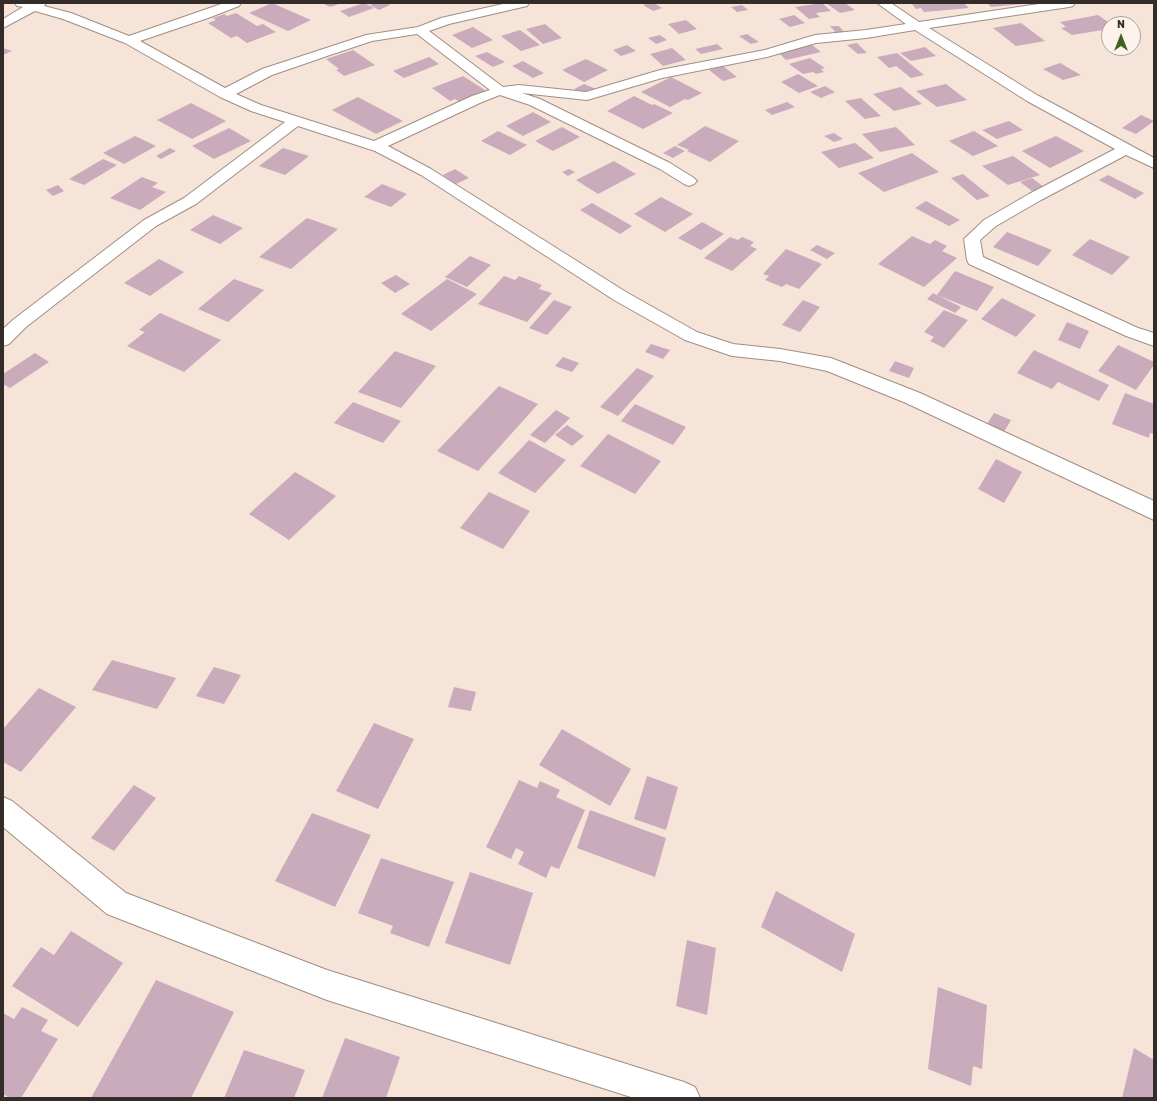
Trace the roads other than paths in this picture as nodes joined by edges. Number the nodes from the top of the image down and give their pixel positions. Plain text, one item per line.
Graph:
1 (235, 3) edge
2 (523, 3) edge
3 (883, 3) edge
4 (1069, 3) edge
5 (32, 4) edge
6 (3, 24) edge
7 (918, 26) junction
8 (420, 30) junction
9 (129, 40) junction
10 (500, 91) junction
11 (225, 94) junction
12 (296, 121) junction
13 (376, 146) junction
14 (1126, 149) junction
15 (1154, 164) edge
16 (689, 181) dead end
17 (3, 340) edge
18 (1154, 340) edge
19 (1154, 510) edge
20 (3, 810) edge
21 (684, 1098) edge

1 - 9 street
2 - 8 street
3 - 7 street
4 - 7 street
5 - 6 street
5 - 9 street
7 - 10 street
7 - 14 street
8 - 10 street
8 - 11 street
9 - 11 street
10 - 13 street
10 - 16 street
11 - 12 street
12 - 13 street
12 - 17 street
13 - 19 street
14 - 15 street
14 - 18 street
20 - 21 street

